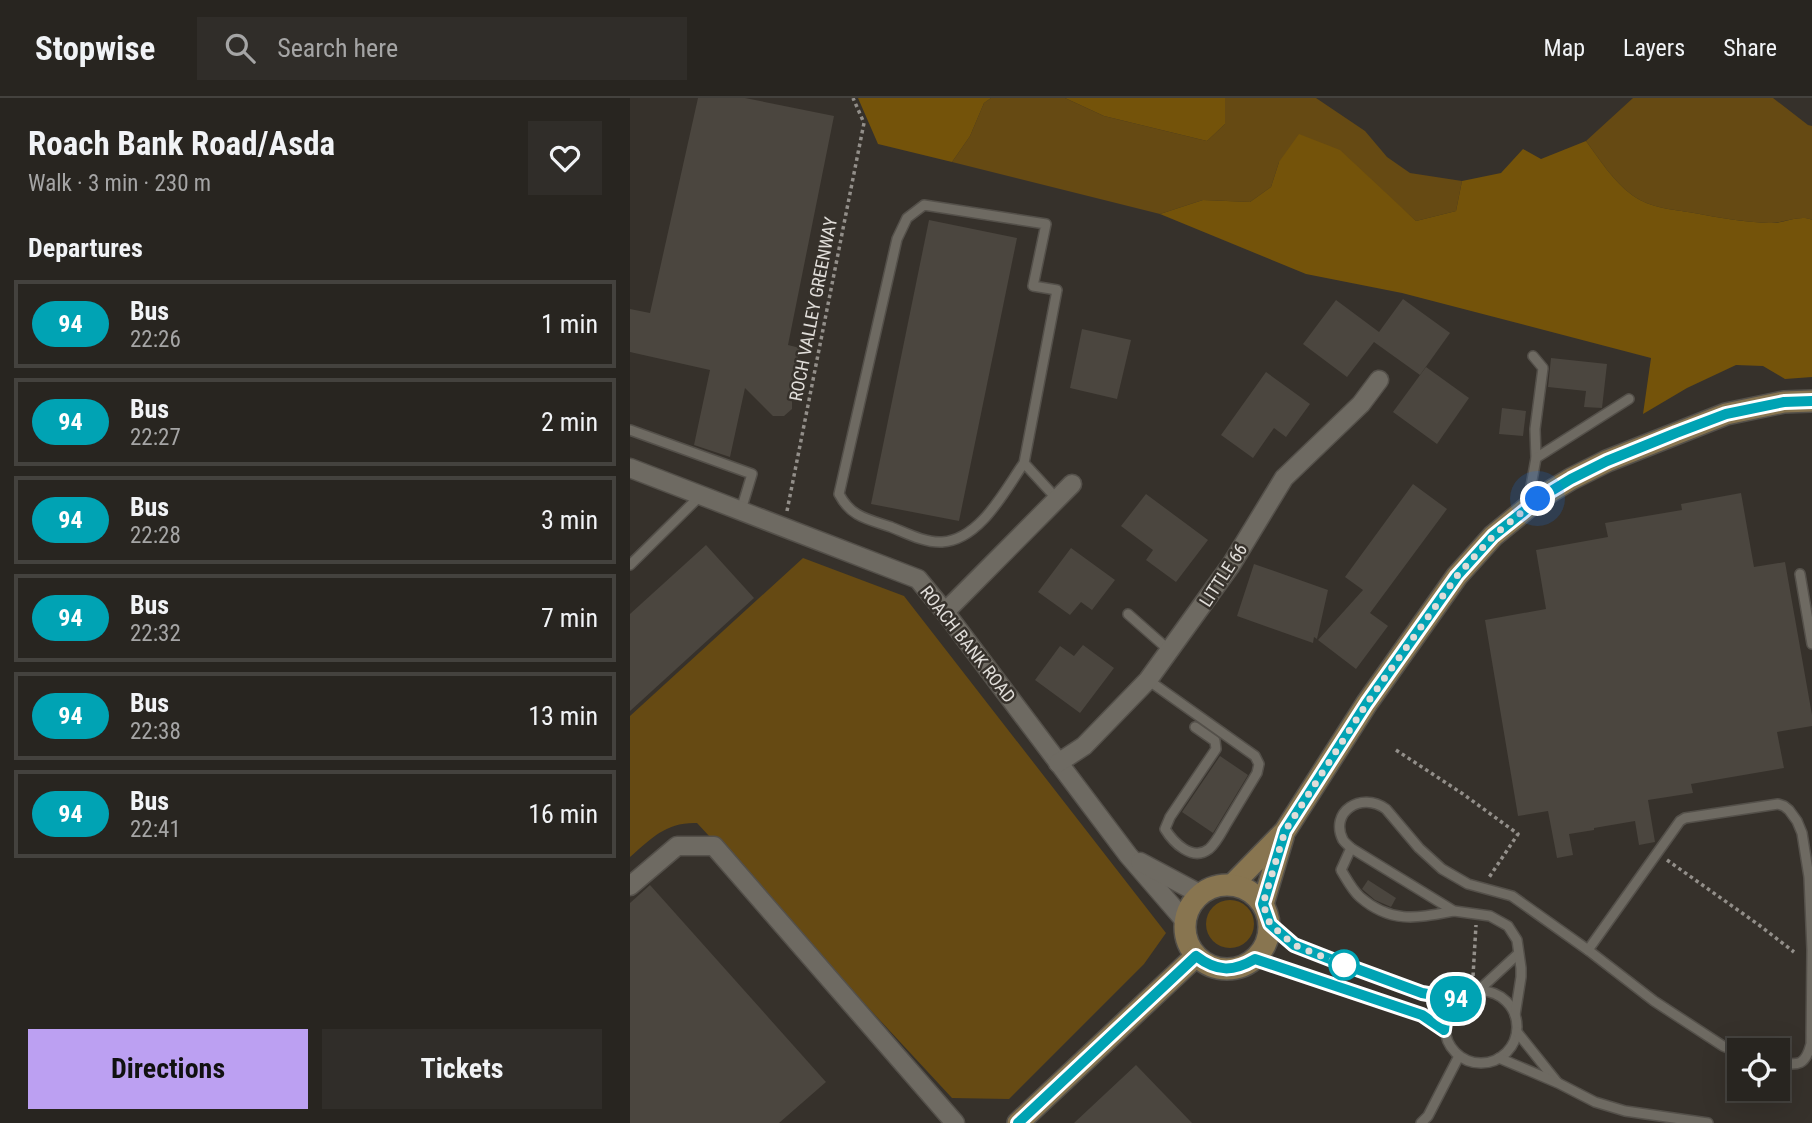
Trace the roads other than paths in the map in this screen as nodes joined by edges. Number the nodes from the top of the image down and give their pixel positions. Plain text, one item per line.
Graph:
1 (1534, 356) dead end
2 (1379, 380) dead end
3 (1629, 399) dead end
4 (1812, 401) edge
5 (630, 430) edge
6 (1536, 458) junction
7 (1024, 463) junction
8 (630, 468) edge
9 (1072, 484) dead end
10 (701, 495) junction
11 (1057, 499) junction
12 (1538, 499) junction
13 (741, 510) junction
14 (630, 565) edge
15 (1800, 575) dead end
16 (945, 612) junction
17 (1128, 614) dead end
18 (1812, 644) edge
19 (1170, 651) junction
20 (1148, 680) junction
21 (1195, 727) dead end
22 (1058, 763) junction
23 (1285, 831) junction
24 (1351, 848) junction
25 (1128, 855) junction
26 (1233, 884) junction
27 (630, 886) edge
28 (1200, 894) junction
29 (1454, 911) junction
30 (1266, 914) junction
31 (1185, 921) junction
32 (1588, 950) junction
33 (1518, 954) junction
34 (1196, 956) junction
35 (1255, 959) junction
36 (1475, 991) junction
37 (1456, 999) junction
38 (1515, 1015) junction
39 (1444, 1030) junction
40 (1517, 1032) junction
41 (1727, 1048) edge
42 (1459, 1056) junction
43 (1499, 1058) junction
44 (1790, 1064) edge
45 (1558, 1083) junction
46 (1645, 1119) edge
47 (955, 1123) edge
48 (1018, 1123) edge
49 (1421, 1123) edge
50 (1708, 1123) edge

1 - 6 lane
2 - 19 street, LITTLE 66
3 - 6 lane
4 - 12 street
5 - 13 lane
6 - 12 lane
7 - 7 lane
7 - 11 lane
8 - 10 street, ROACH BANK ROAD
9 - 11 street
10 - 13 street, ROACH BANK ROAD
10 - 14 lane
11 - 16 street
12 - 23 street
13 - 16 street, ROACH BANK ROAD
15 - 18 lane
16 - 22 street, ROACH BANK ROAD
17 - 19 lane
19 - 20 street, LITTLE 66
20 - 21 lane
20 - 22 street, LITTLE 66
22 - 25 street, ROACH BANK ROAD
23 - 26 street
23 - 30 street
24 - 29 lane
24 - 29 lane
24 - 32 lane
25 - 28 street, ROACH BANK ROAD
25 - 31 street, ROACH BANK ROAD
26 - 28 street
26 - 30 street
27 - 47 street
28 - 31 street
29 - 33 lane
30 - 35 street
30 - 37 lane
31 - 34 street
32 - 41 lane
32 - 44 lane
33 - 36 lane
33 - 38 lane
34 - 35 street
34 - 48 street
35 - 39 lane
36 - 37 lane
36 - 38 lane
37 - 39 lane
38 - 40 lane
39 - 42 lane
40 - 43 lane
40 - 45 lane
42 - 43 lane
42 - 49 lane
43 - 45 lane
45 - 46 lane
46 - 50 lane

